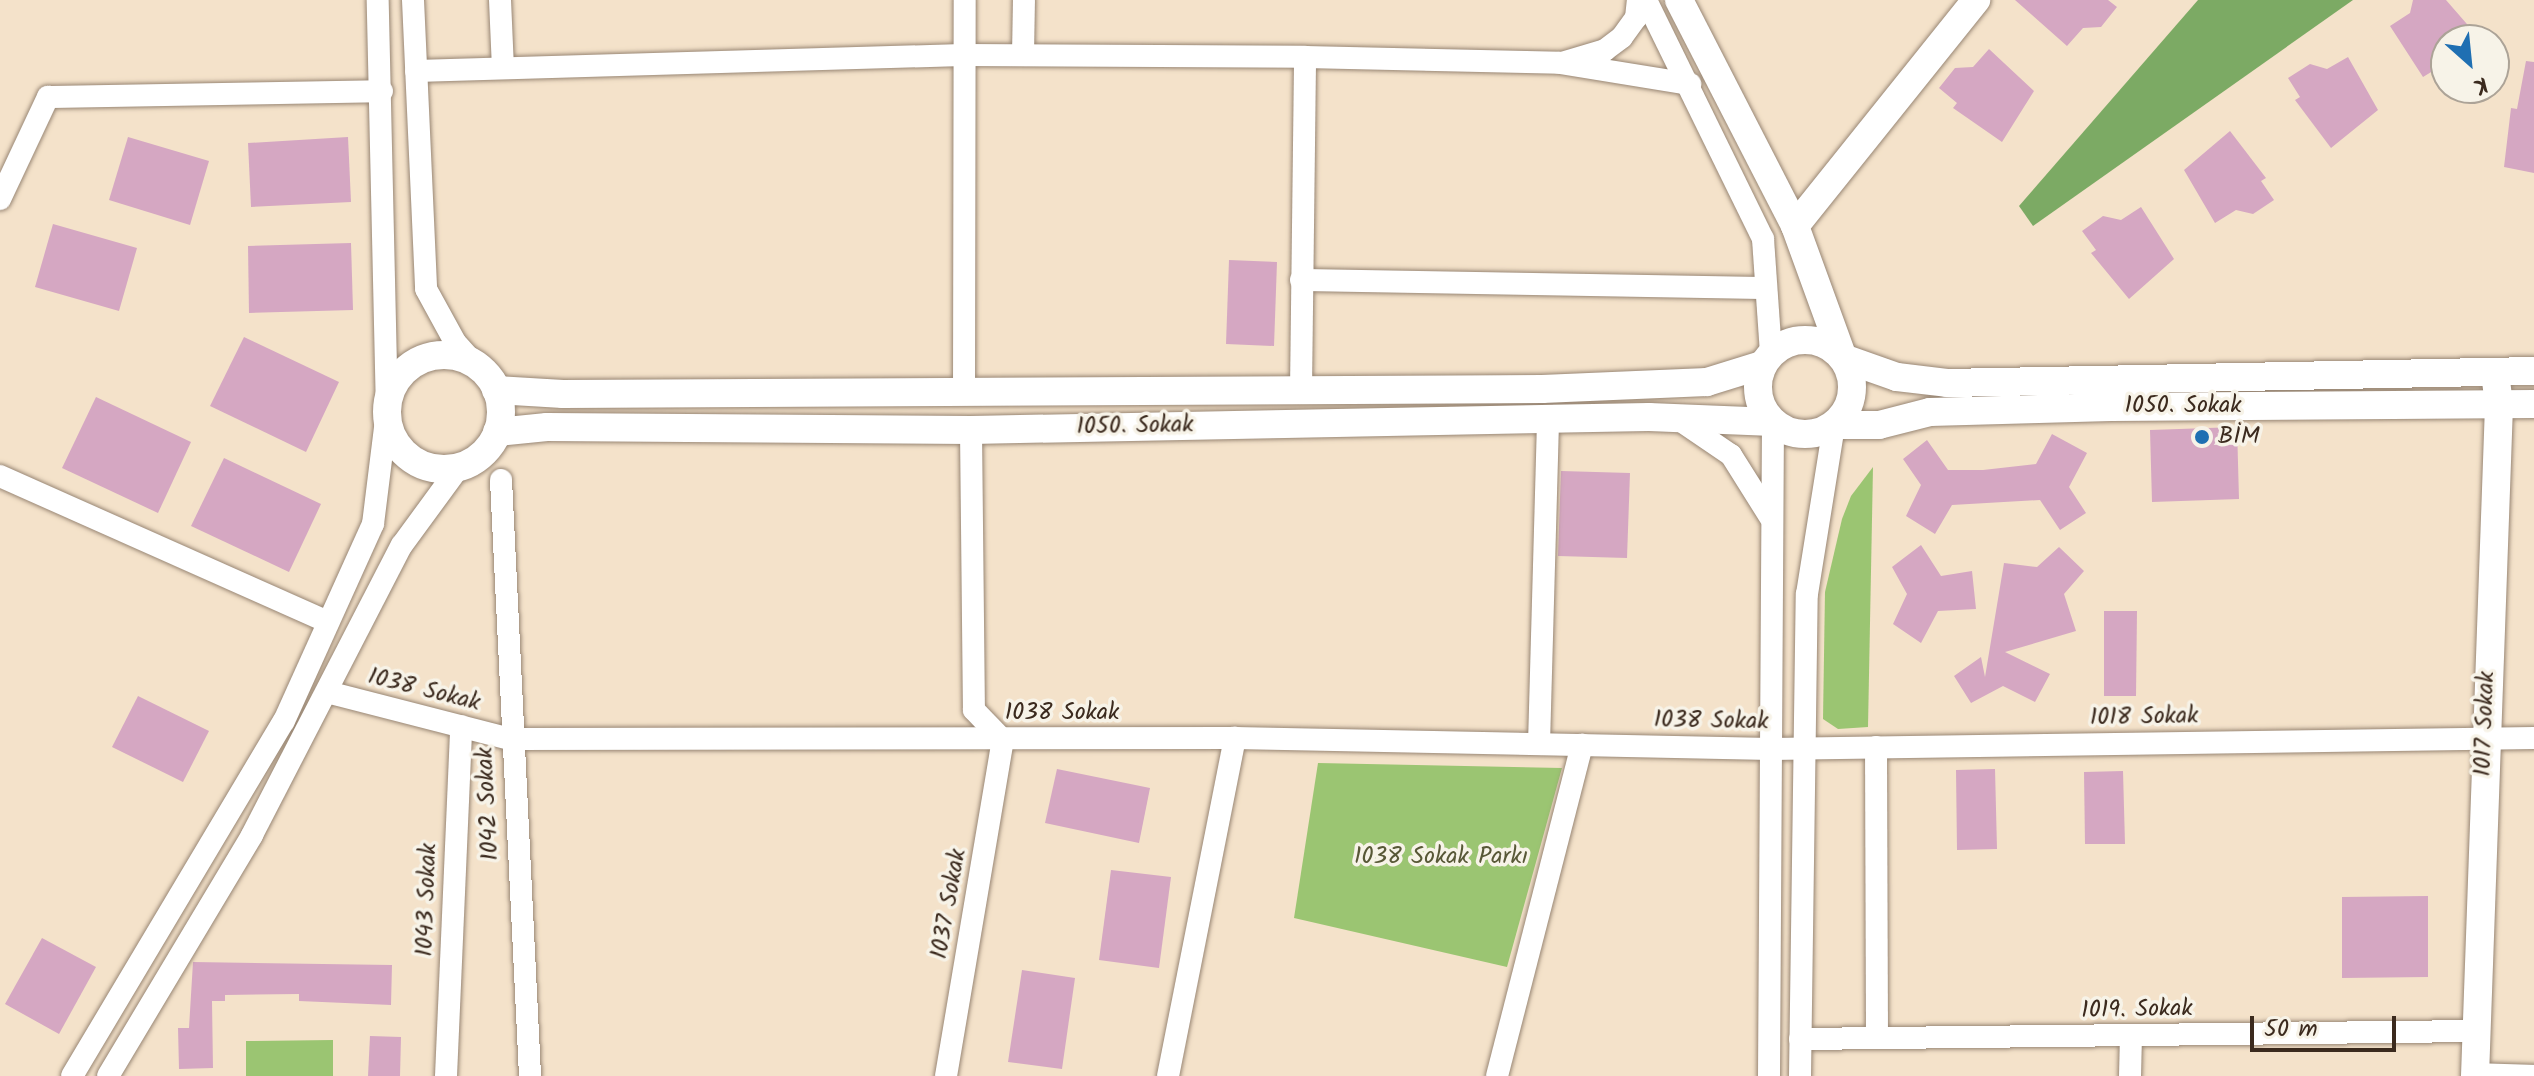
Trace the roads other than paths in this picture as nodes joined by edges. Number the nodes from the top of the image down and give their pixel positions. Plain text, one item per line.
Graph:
1 (378, 0) edge
2 (413, 0) edge
3 (500, 0) edge
4 (965, 0) edge
5 (1024, 0) edge
6 (1638, 0) edge
7 (1646, 0) edge
8 (1679, 0) edge
9 (1976, 0) edge
10 (963, 55) junction
11 (1023, 55) junction
12 (1305, 57) junction
13 (1560, 63) junction
14 (503, 68) junction
15 (416, 71) junction
16 (1690, 84) junction
17 (382, 91) junction
18 (0, 199) edge
19 (1795, 226) junction
20 (1301, 280) junction
21 (1765, 288) junction
22 (1843, 358) junction
23 (1766, 360) junction
24 (474, 363) junction
25 (2534, 371) edge
26 (2495, 373) junction
27 (496, 390) junction
28 (1301, 390) junction
29 (964, 393) junction
30 (2534, 404) edge
31 (2499, 405) junction
32 (387, 412) junction
33 (1548, 418) junction
34 (1677, 419) junction
35 (1773, 422) junction
36 (1834, 425) junction
37 (971, 430) junction
38 (497, 432) junction
39 (459, 467) junction
40 (0, 476) edge
41 (501, 480) dead end
42 (1776, 529) junction
43 (328, 622) junction
44 (327, 692) junction
45 (461, 726) junction
46 (1235, 738) junction
47 (2534, 738) edge
48 (510, 739) junction
49 (2484, 739) junction
50 (1003, 740) junction
51 (1539, 744) junction
52 (1582, 745) junction
53 (1876, 747) junction
54 (1804, 748) junction
55 (1771, 749) junction
56 (2476, 1031) junction
57 (2131, 1036) junction
58 (1877, 1038) junction
59 (1800, 1039) junction
60 (2475, 1075) edge
61 (72, 1076) edge
62 (108, 1076) edge
63 (446, 1076) edge
64 (530, 1076) edge
65 (946, 1076) edge
66 (1168, 1076) edge
67 (1497, 1076) edge
68 (1769, 1076) edge
69 (1800, 1076) edge
70 (2130, 1076) edge
71 (2534, 1076) edge

1 - 17 street
2 - 15 street
3 - 14 street
4 - 10 street
5 - 11 street
6 - 13 street
7 - 16 street
8 - 19 street
9 - 19 street
10 - 11 street
10 - 14 street
10 - 29 street
11 - 12 street
12 - 13 street
12 - 20 street
13 - 16 street
14 - 15 street
15 - 24 street
16 - 21 street
17 - 18 street
17 - 32 street
19 - 22 street
20 - 21 street
20 - 28 street
21 - 23 street
22 - 23 street
22 - 26 street, 1050. Sokak
22 - 36 street
23 - 28 street, 1050. Sokak
23 - 35 street
24 - 27 street
24 - 32 street
25 - 26 street, 1050. Sokak
26 - 31 street, 1017 Sokak
27 - 29 street, 1050. Sokak
27 - 38 street
28 - 29 street, 1050. Sokak
30 - 31 street, 1050. Sokak
31 - 36 street, 1050. Sokak
31 - 49 street, 1017 Sokak
32 - 39 street
32 - 43 street
33 - 34 street, 1050. Sokak
33 - 37 street, 1050. Sokak
33 - 51 street
34 - 35 street, 1050. Sokak
34 - 42 street
35 - 36 street
35 - 42 street
36 - 54 street
37 - 38 street, 1050. Sokak
37 - 50 street
38 - 39 street
39 - 44 street
40 - 43 street
41 - 48 street, 1042 Sokak
42 - 55 street
43 - 61 street
44 - 45 street, 1038 Sokak
44 - 62 street
45 - 48 street, 1038 Sokak
45 - 63 street, 1043 Sokak
46 - 50 street, 1038 Sokak
46 - 51 street, 1038 Sokak
46 - 66 street
47 - 49 street, 1018 Sokak
48 - 50 street, 1038 Sokak
48 - 64 street, 1042 Sokak
49 - 53 street, 1018 Sokak
49 - 56 street, 1017 Sokak
50 - 65 street, 1037 Sokak
51 - 52 street, 1038 Sokak
52 - 55 street, 1038 Sokak
52 - 67 street
53 - 54 street, 1018 Sokak
53 - 58 street
54 - 55 street, 1038 Sokak
54 - 59 street
55 - 68 street
56 - 57 street, 1019. Sokak
56 - 60 street, 1017 Sokak
57 - 58 street, 1019. Sokak
57 - 70 street
58 - 59 street, 1019. Sokak
59 - 69 street
60 - 71 street

